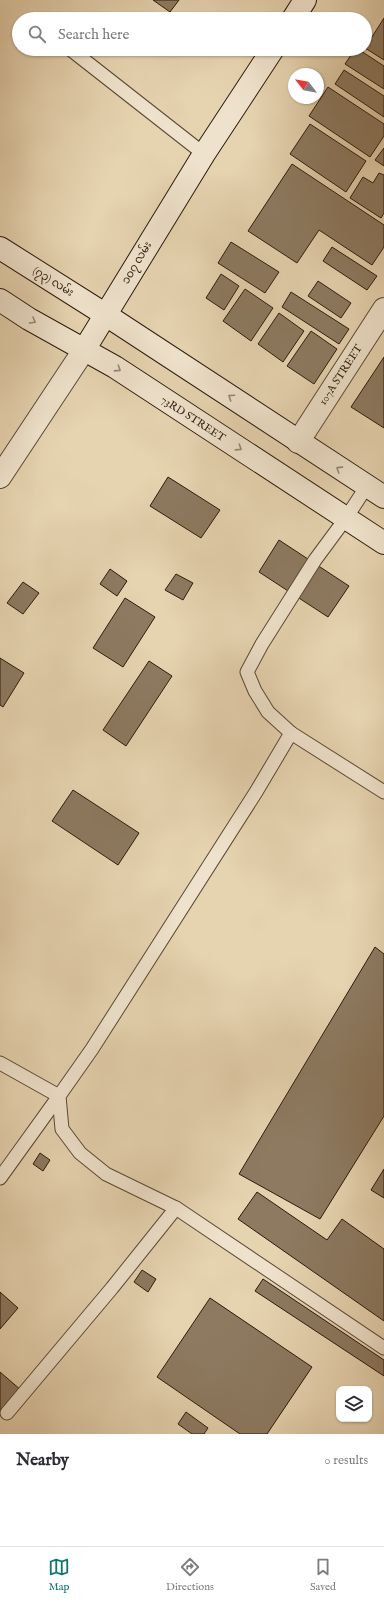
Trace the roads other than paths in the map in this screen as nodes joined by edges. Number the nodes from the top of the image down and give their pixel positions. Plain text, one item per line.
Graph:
1 (305, 0) edge
2 (297, 12) edge
3 (79, 56) edge
4 (268, 56) edge
5 (204, 154) junction
6 (0, 248) edge
7 (0, 300) edge
8 (384, 309) edge
9 (106, 315) junction
10 (84, 350) junction
11 (298, 442) junction
12 (0, 476) edge
13 (376, 492) edge
14 (346, 518) junction
15 (384, 543) edge
16 (291, 733) junction
17 (384, 792) edge
18 (0, 1062) edge
19 (59, 1096) junction
20 (0, 1178) edge
21 (176, 1208) junction
22 (384, 1348) edge
23 (7, 1413) dead end

1 - 2 main road
3 - 5 lane
4 - 5 main road, ၁၀၇ လမ်း
5 - 9 main road, ၁၀၇ လမ်း
6 - 9 main road, (၇၃) လမ်း
7 -> 10 main road, 73RD STREET
8 - 11 main road, 107A STREET
9 - 10 main road, ၁၀၇ လမ်း
11 -> 9 main road
10 - 12 main road, ၁၀၇ လမ်း
10 -> 14 main road, 73RD STREET
13 -> 11 main road
13 - 14 lane
14 - 15 main road, 73RD STREET
14 - 16 lane
16 - 17 lane
16 - 19 lane
18 - 19 lane
19 - 20 lane
19 - 21 lane
21 - 22 lane
21 - 23 lane

